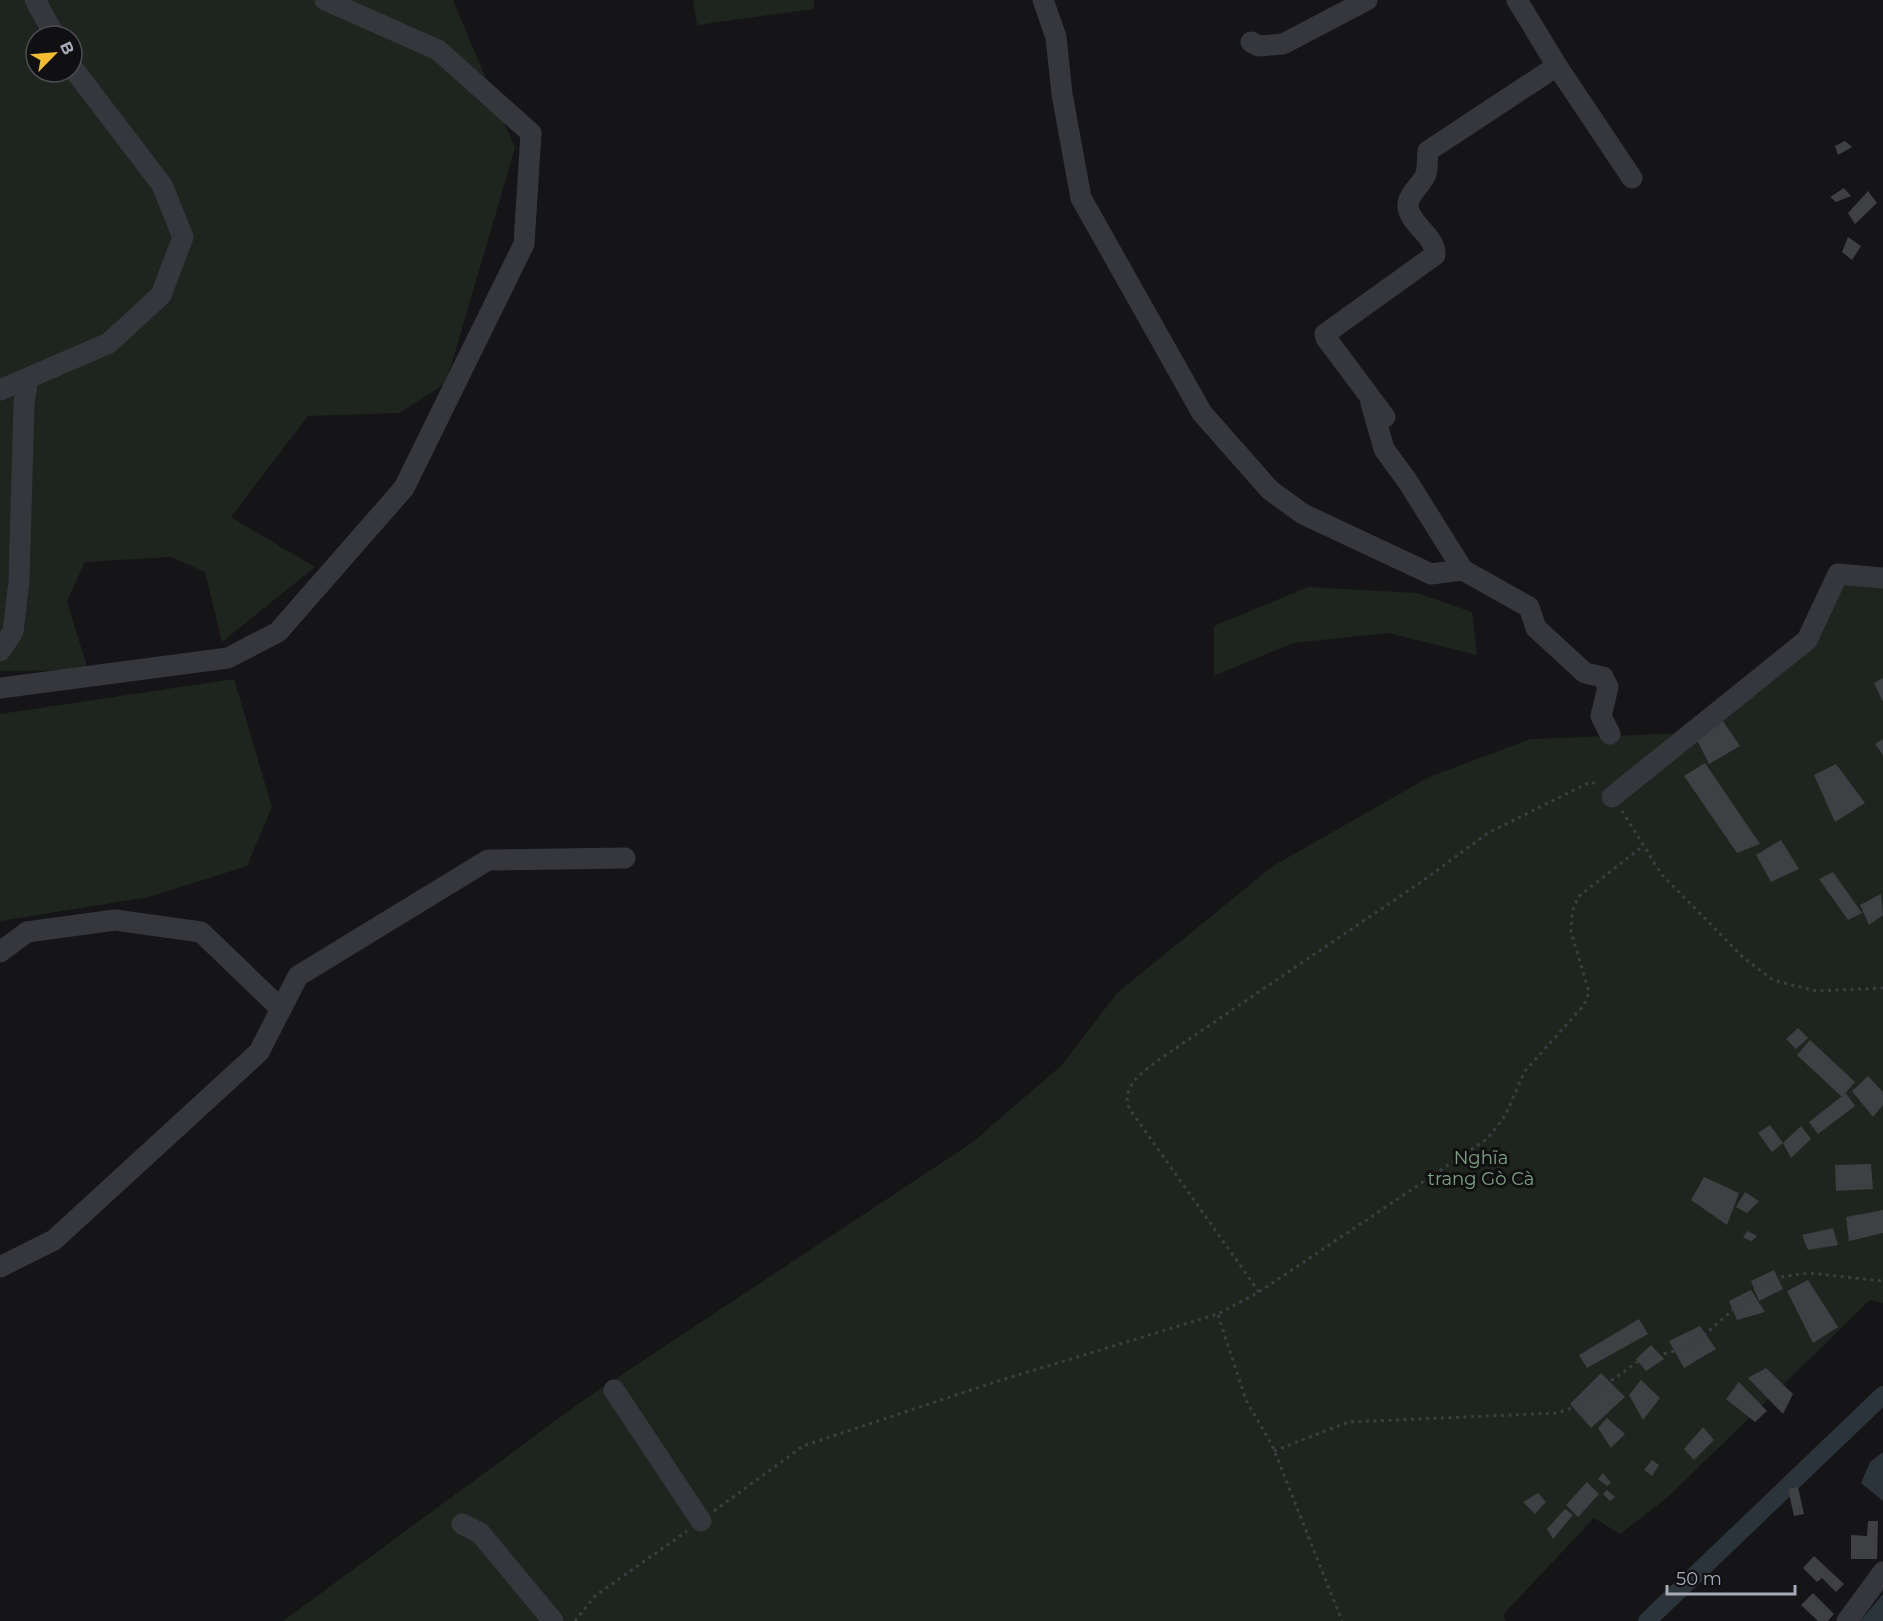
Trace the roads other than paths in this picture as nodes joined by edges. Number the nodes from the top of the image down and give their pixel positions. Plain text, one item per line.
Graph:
1 (35, 0) edge
2 (325, 0) edge
3 (1043, 0) edge
4 (1367, 0) edge
5 (1517, 0) edge
6 (48, 24) edge
7 (1251, 42) dead end
8 (1557, 66) junction
9 (84, 83) edge
10 (1632, 177) dead end
11 (28, 378) junction
12 (0, 390) edge
13 (1370, 396) junction
14 (1385, 417) dead end
15 (1463, 570) junction
16 (1883, 578) edge
17 (0, 651) edge
18 (0, 688) edge
19 (1610, 734) dead end
20 (1612, 797) road end
21 (625, 858) dead end
22 (0, 951) edge
23 (281, 1009) junction
24 (0, 1267) edge
25 (614, 1390) dead end
26 (701, 1521) road end
27 (462, 1524) dead end
28 (1883, 1572) edge
29 (553, 1621) edge
30 (1847, 1621) edge

1 - 6 street
2 - 18 street
3 - 15 street
4 - 7 street
5 - 8 street
8 - 10 street
8 - 13 street
9 - 11 street
11 - 12 street
11 - 17 street
13 - 14 street
13 - 15 street
15 - 19 street
16 - 20 street
21 - 23 street
22 - 23 street
23 - 24 street
25 - 26 street
27 - 29 street
28 - 30 street

